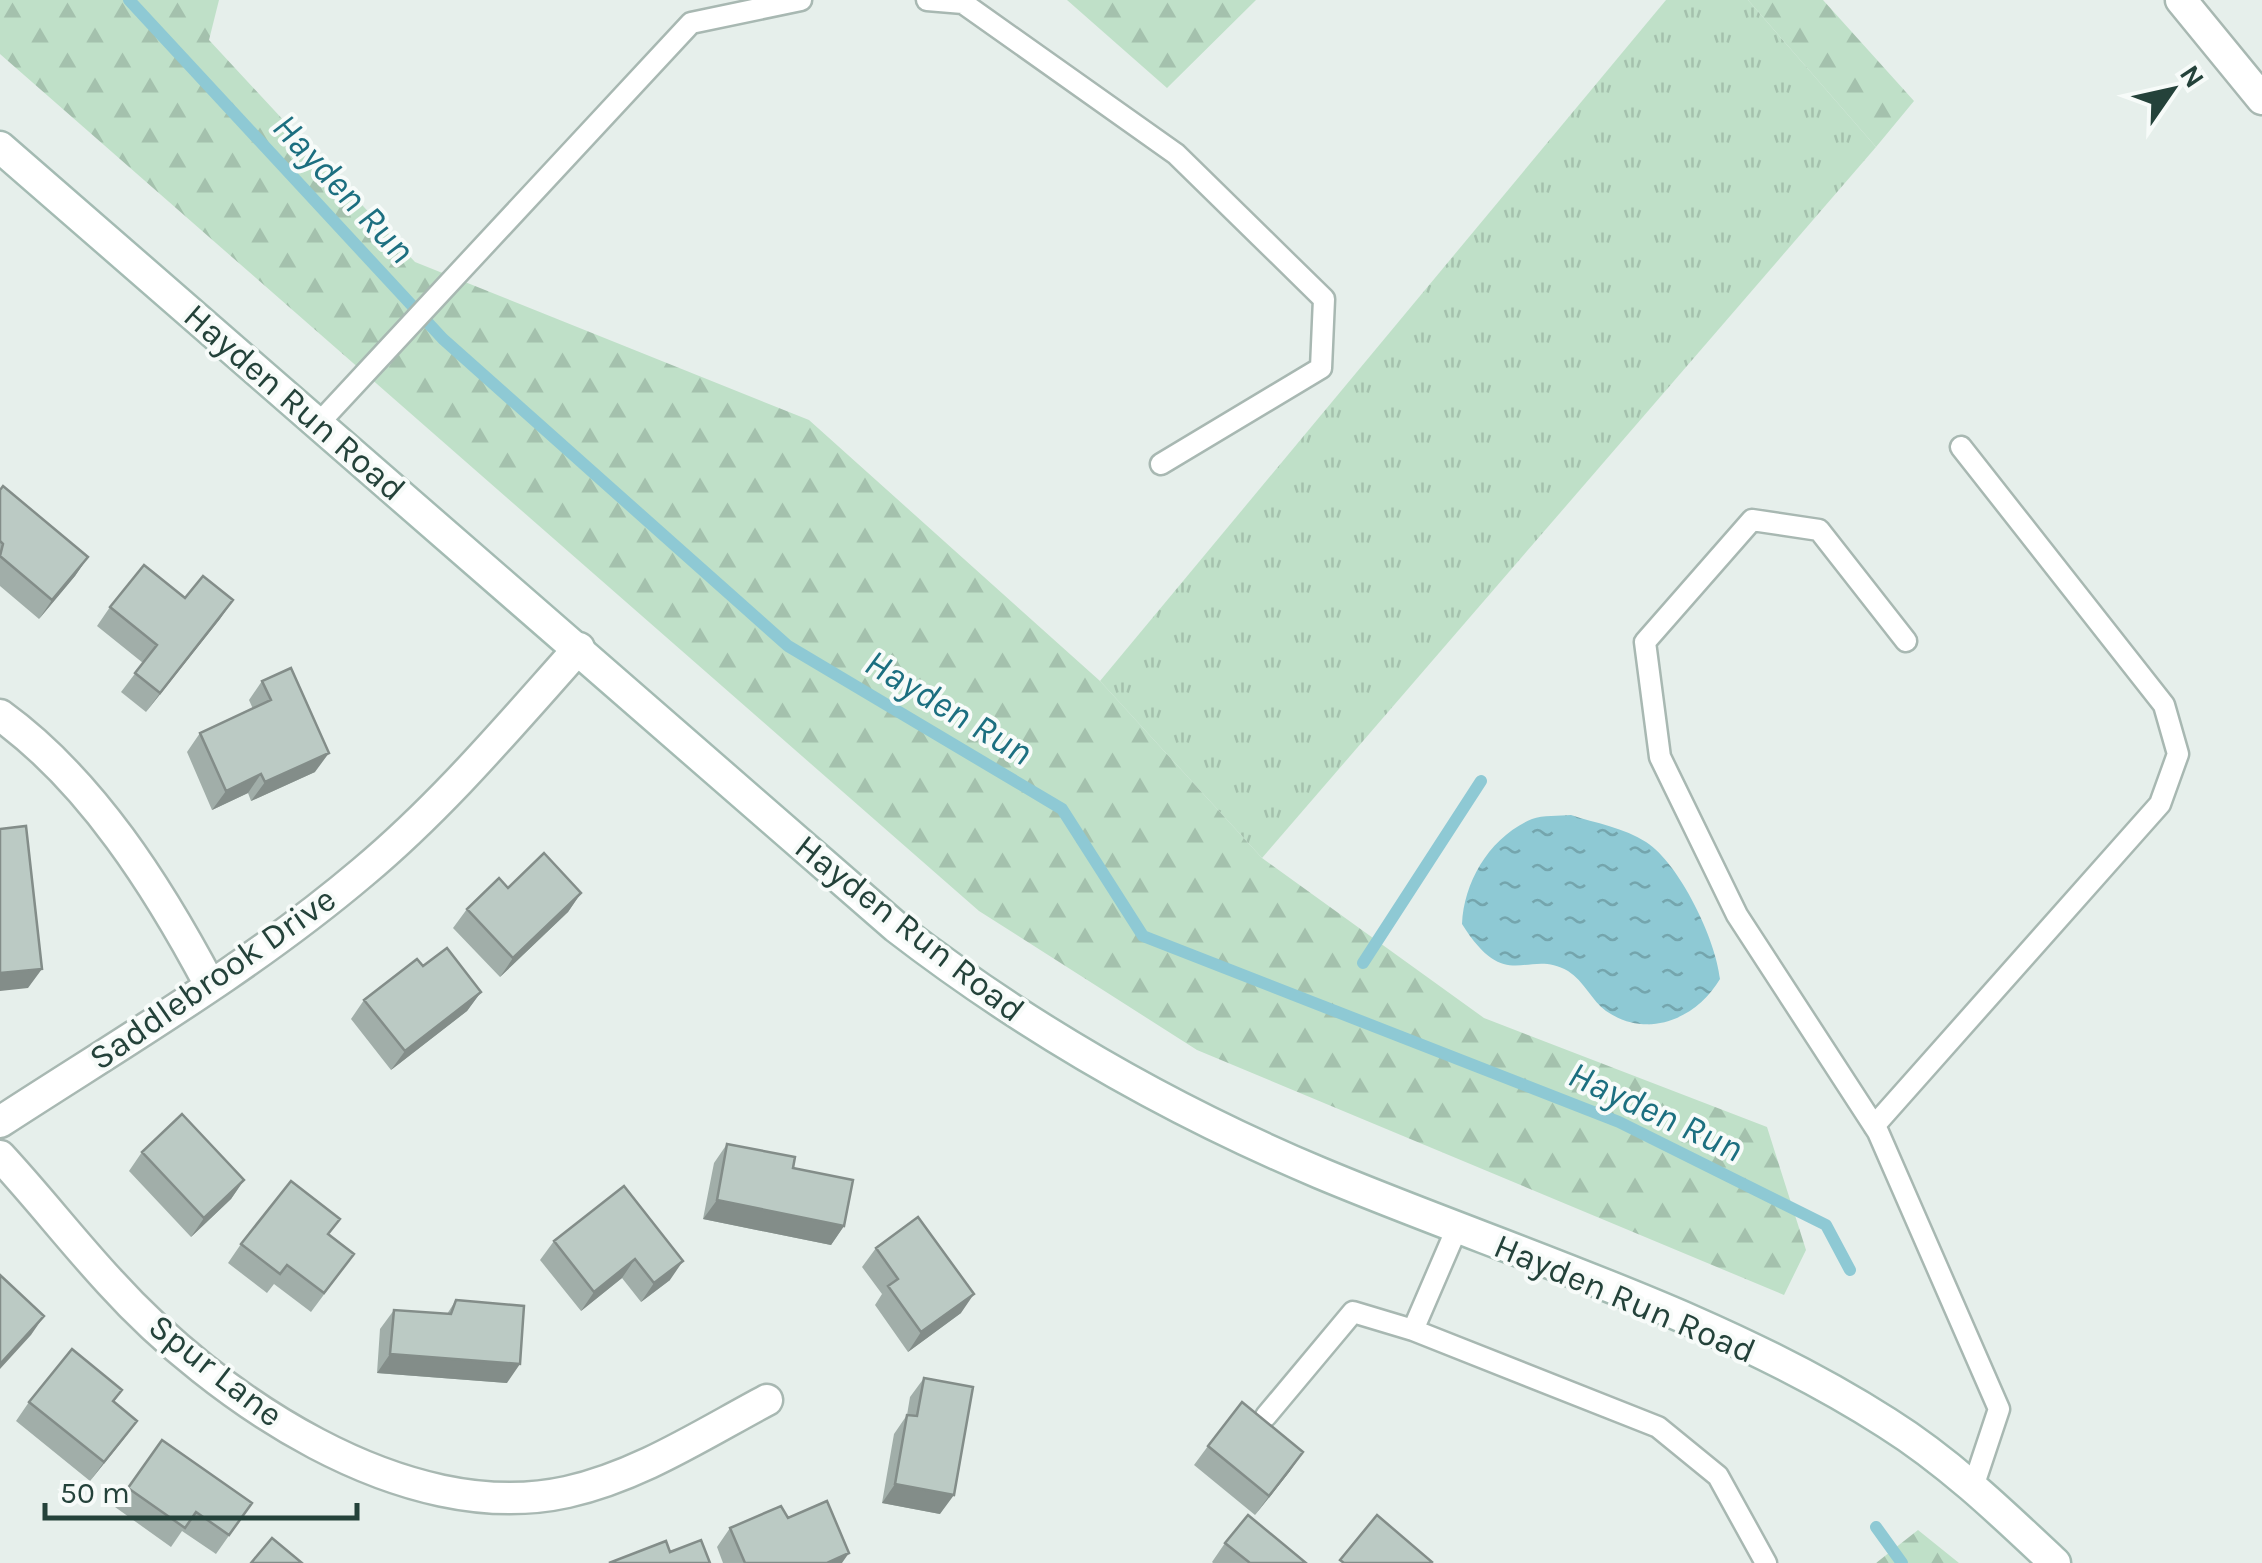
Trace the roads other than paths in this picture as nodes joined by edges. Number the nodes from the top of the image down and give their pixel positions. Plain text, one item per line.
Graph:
1 (800, 0) edge
2 (928, 0) edge
3 (2180, 0) edge
4 (2262, 99) edge
5 (0, 147) edge
6 (319, 423) junction
7 (1962, 447) dead end
8 (1160, 464) dead end
9 (1906, 641) dead end
10 (580, 648) junction
11 (0, 715) edge
12 (210, 984) junction
13 (0, 1122) edge
14 (1874, 1126) junction
15 (0, 1156) edge
16 (1457, 1228) junction
17 (1413, 1330) junction
18 (767, 1400) dead end
19 (1266, 1416) edge
20 (1973, 1487) junction
21 (1766, 1563) edge
22 (2055, 1563) edge

1 - 6 lane
2 - 8 lane
3 - 4 main road
5 - 6 main road, Hayden Run Road
6 - 10 main road, Hayden Run Road
7 - 14 lane
9 - 14 lane
10 - 12 main road, Saddlebrook Drive
10 - 16 main road, Hayden Run Road
11 - 12 main road
12 - 13 main road, Saddlebrook Drive
14 - 20 lane
15 - 18 main road, Spur Lane
16 - 17 lane
16 - 20 main road, Hayden Run Road
17 - 19 lane
17 - 21 lane
20 - 22 main road, Hayden Run Road

